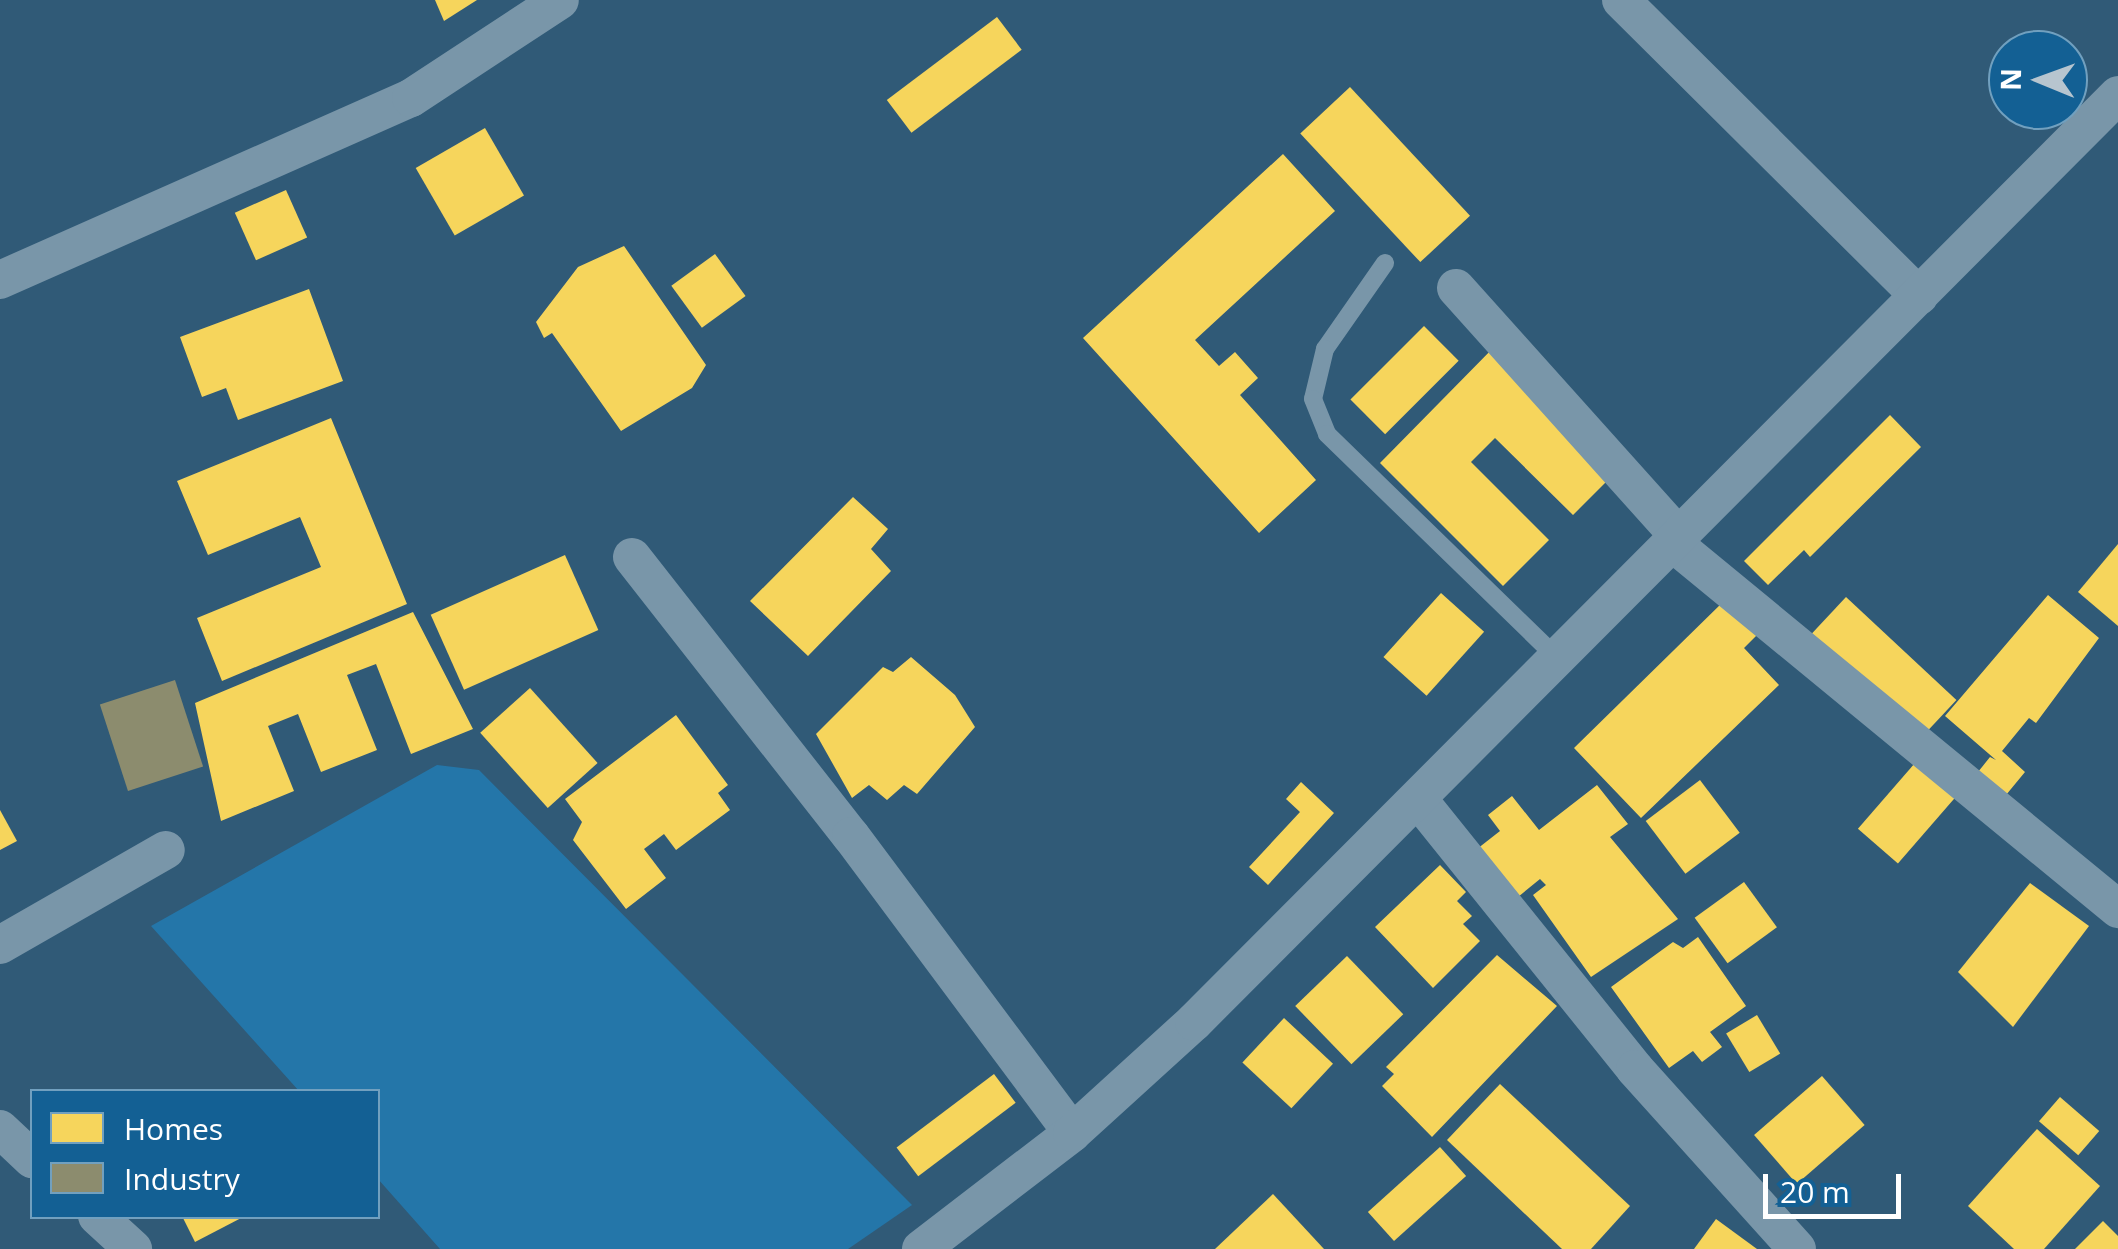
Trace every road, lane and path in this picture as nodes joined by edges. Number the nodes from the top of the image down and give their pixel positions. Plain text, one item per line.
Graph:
1 (560, 0) edge
2 (1621, 0) edge
3 (2118, 94) edge
4 (1384, 263) dead end
5 (0, 280) edge
6 (1456, 288) dead end
7 (1920, 296) junction
8 (1677, 540) junction
9 (632, 557) dead end
10 (1558, 659) junction
11 (1418, 799) junction
12 (166, 850) dead end
13 (2118, 909) edge
14 (0, 945) edge
15 (0, 1129) edge
16 (1072, 1133) junction
17 (30, 1157) edge
18 (100, 1219) edge
19 (133, 1249) edge
20 (922, 1249) edge
21 (1796, 1249) edge

1 - 5 street
2 - 7 street
3 - 7 street
4 - 10 lane
6 - 8 street
7 - 8 street
8 - 10 street
8 - 13 street
9 - 16 street
10 - 11 street
11 - 16 street
11 - 21 street
12 - 14 street
15 - 17 street
16 - 20 street
18 - 19 street

